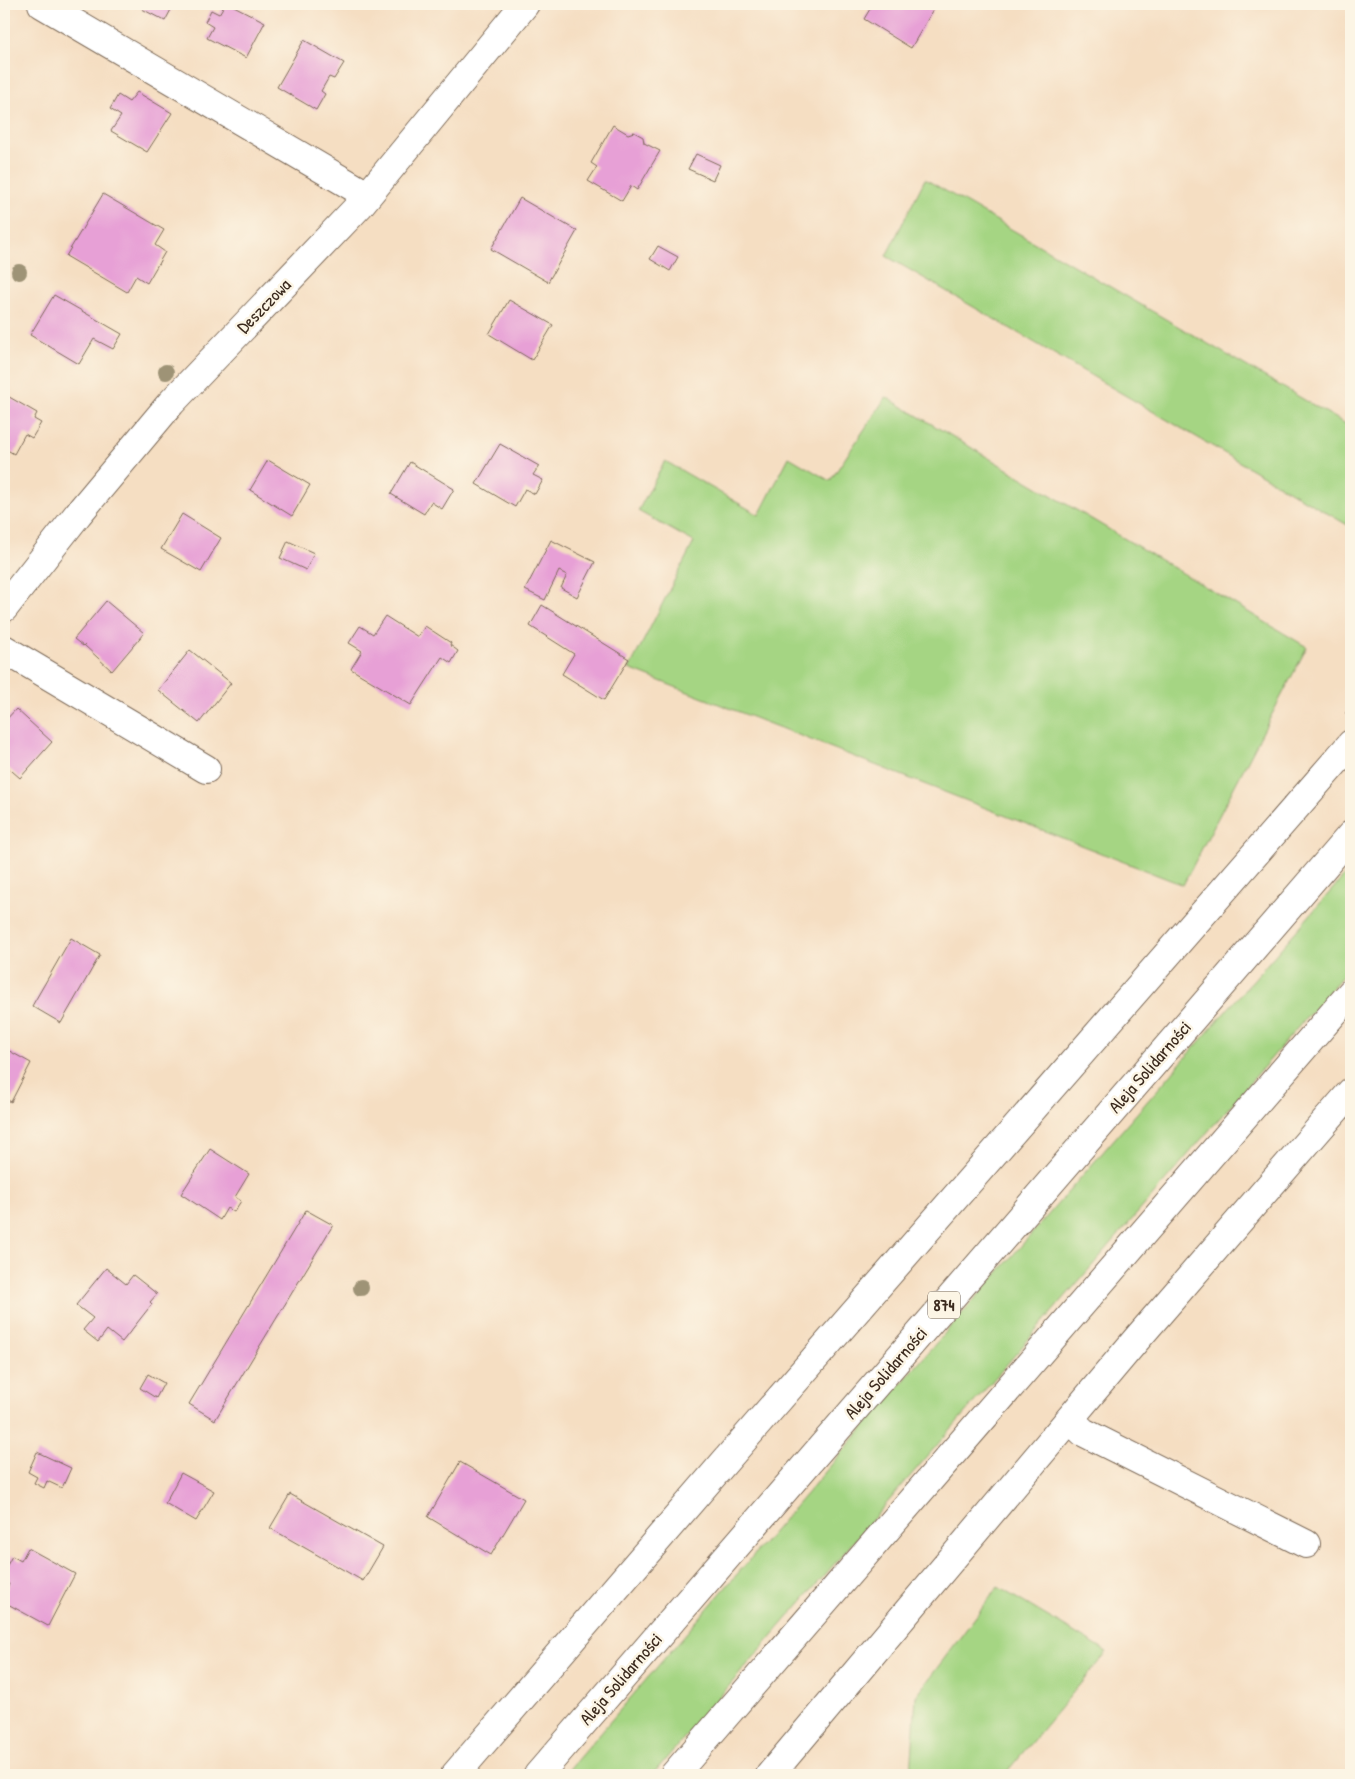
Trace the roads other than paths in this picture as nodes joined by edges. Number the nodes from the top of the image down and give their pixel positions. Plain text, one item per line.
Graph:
1 (42, 4) edge
2 (525, 4) edge
3 (367, 195) junction
4 (4, 608) edge
5 (4, 649) edge
6 (1351, 744) edge
7 (206, 769) dead end
8 (1351, 835) edge
9 (1351, 993) edge
10 (1351, 1092) edge
11 (1070, 1419) junction
12 (1306, 1544) dead end
13 (455, 1775) edge
14 (538, 1775) edge
15 (674, 1775) edge
16 (770, 1775) edge

1 - 3 street
2 - 3 street, Deszczowa
3 - 4 street, Deszczowa
5 - 7 street
6 - 13 street
8 - 14 street, Aleja Solidarności / 874
9 - 15 street
10 - 11 street
11 - 12 street
11 - 16 street

